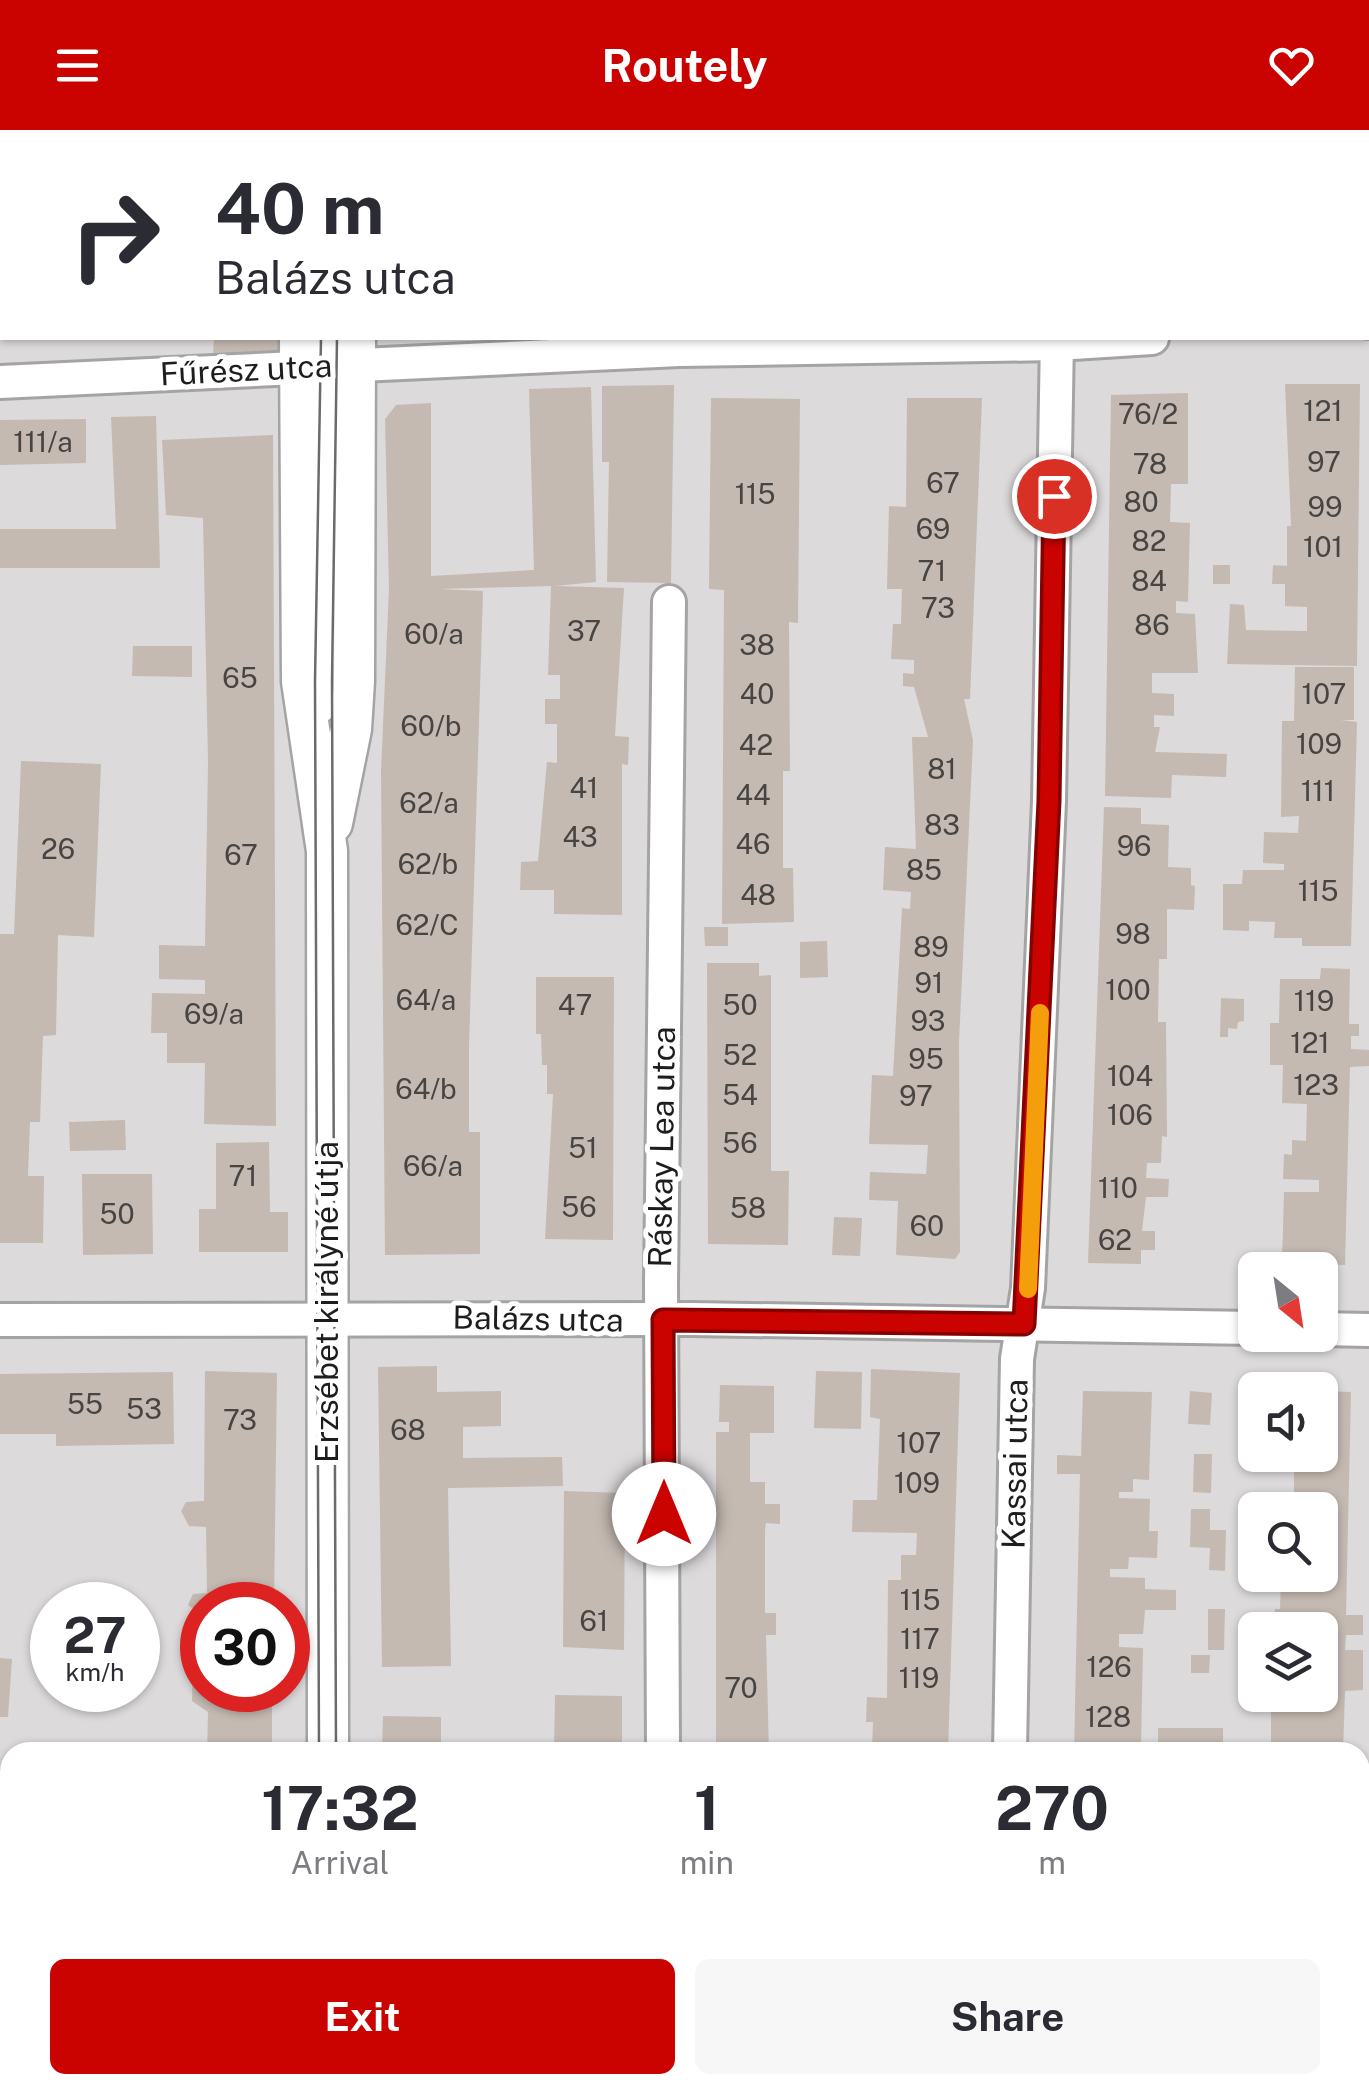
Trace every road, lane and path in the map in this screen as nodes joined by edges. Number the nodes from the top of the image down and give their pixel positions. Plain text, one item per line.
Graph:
1 (1089, 340) edge
2 (1057, 341) edge
3 (679, 344) edge
4 (328, 352) edge
5 (0, 382) edge
6 (668, 602) dead end
7 (327, 851) junction
8 (327, 1319) junction
9 (0, 1320) edge
10 (663, 1320) junction
11 (1024, 1324) junction
12 (1238, 1328) edge
13 (1338, 1329) edge
14 (1369, 1330) edge
15 (328, 1742) edge
16 (663, 1742) edge
17 (1010, 1742) edge

1 - 2 street, Fűrész utca
2 - 3 street, Fűrész utca
2 - 11 street, Kassai utca
3 - 4 street, Fűrész utca
4 - 5 street, Fűrész utca
4 - 7 street, Erzsébet királyné útja
4 - 7 street, Erzsébet királyné útja
6 - 10 street, Ráskay Lea utca
7 - 8 street, Erzsébet királyné útja
8 - 9 street, Balázs utca
8 - 10 street, Balázs utca
8 - 15 street, Erzsébet királyné útja
10 - 11 street, Balázs utca
10 - 16 street, Ráskay Lea utca
11 - 12 street, Balázs utca
11 - 17 street, Kassai utca
13 - 14 street

